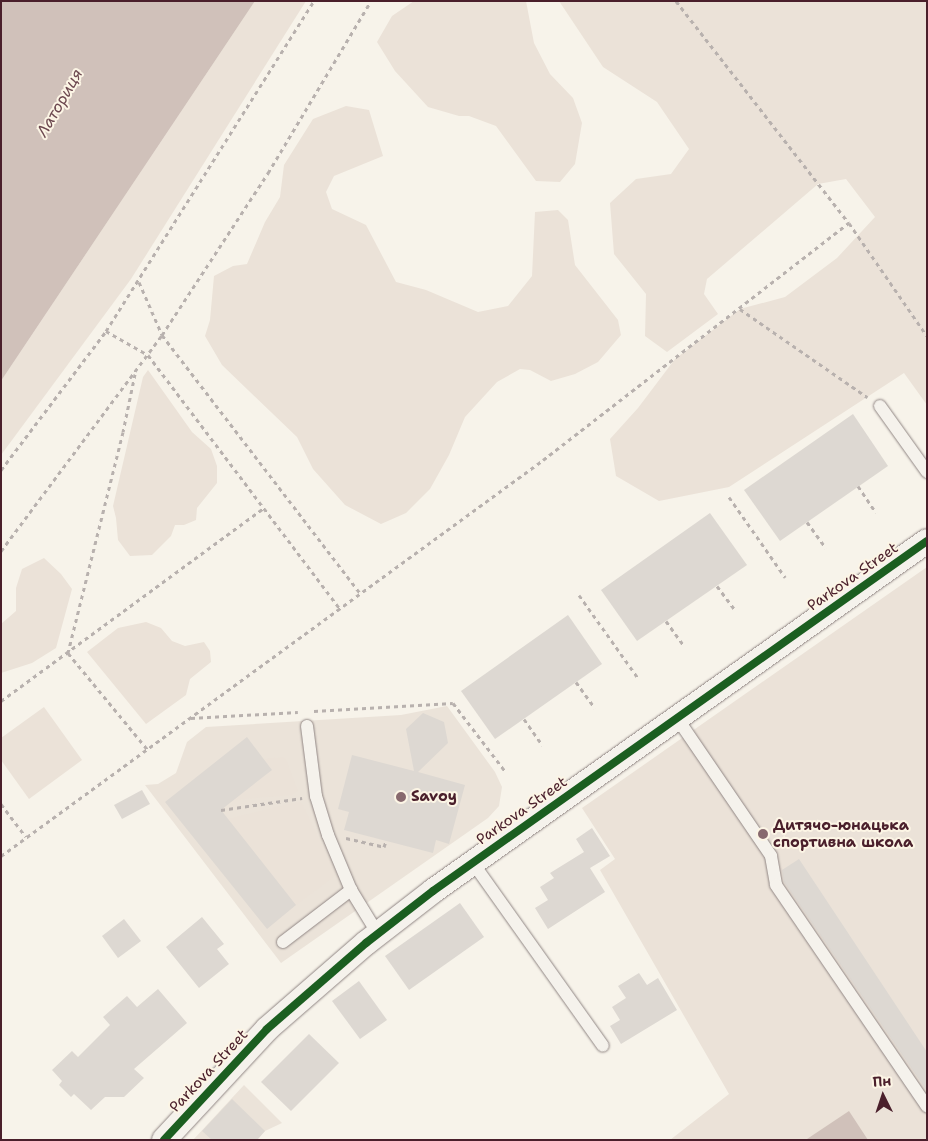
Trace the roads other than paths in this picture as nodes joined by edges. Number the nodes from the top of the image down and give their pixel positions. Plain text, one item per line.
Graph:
1 (880, 406) road end
2 (927, 472) edge
3 (927, 541) edge
4 (677, 718) junction
5 (307, 726) dead end
6 (473, 863) junction
7 (351, 890) junction
8 (378, 934) junction
9 (283, 942) dead end
10 (603, 1046) dead end
11 (927, 1106) edge
12 (164, 1140) edge

1 - 2 lane
3 - 4 street, Parkova Street
4 - 6 street, Parkova Street
4 - 11 lane
5 - 7 lane
6 - 8 street, Parkova Street
6 - 10 lane
7 - 8 lane
7 - 9 lane
8 - 12 street, Parkova Street

